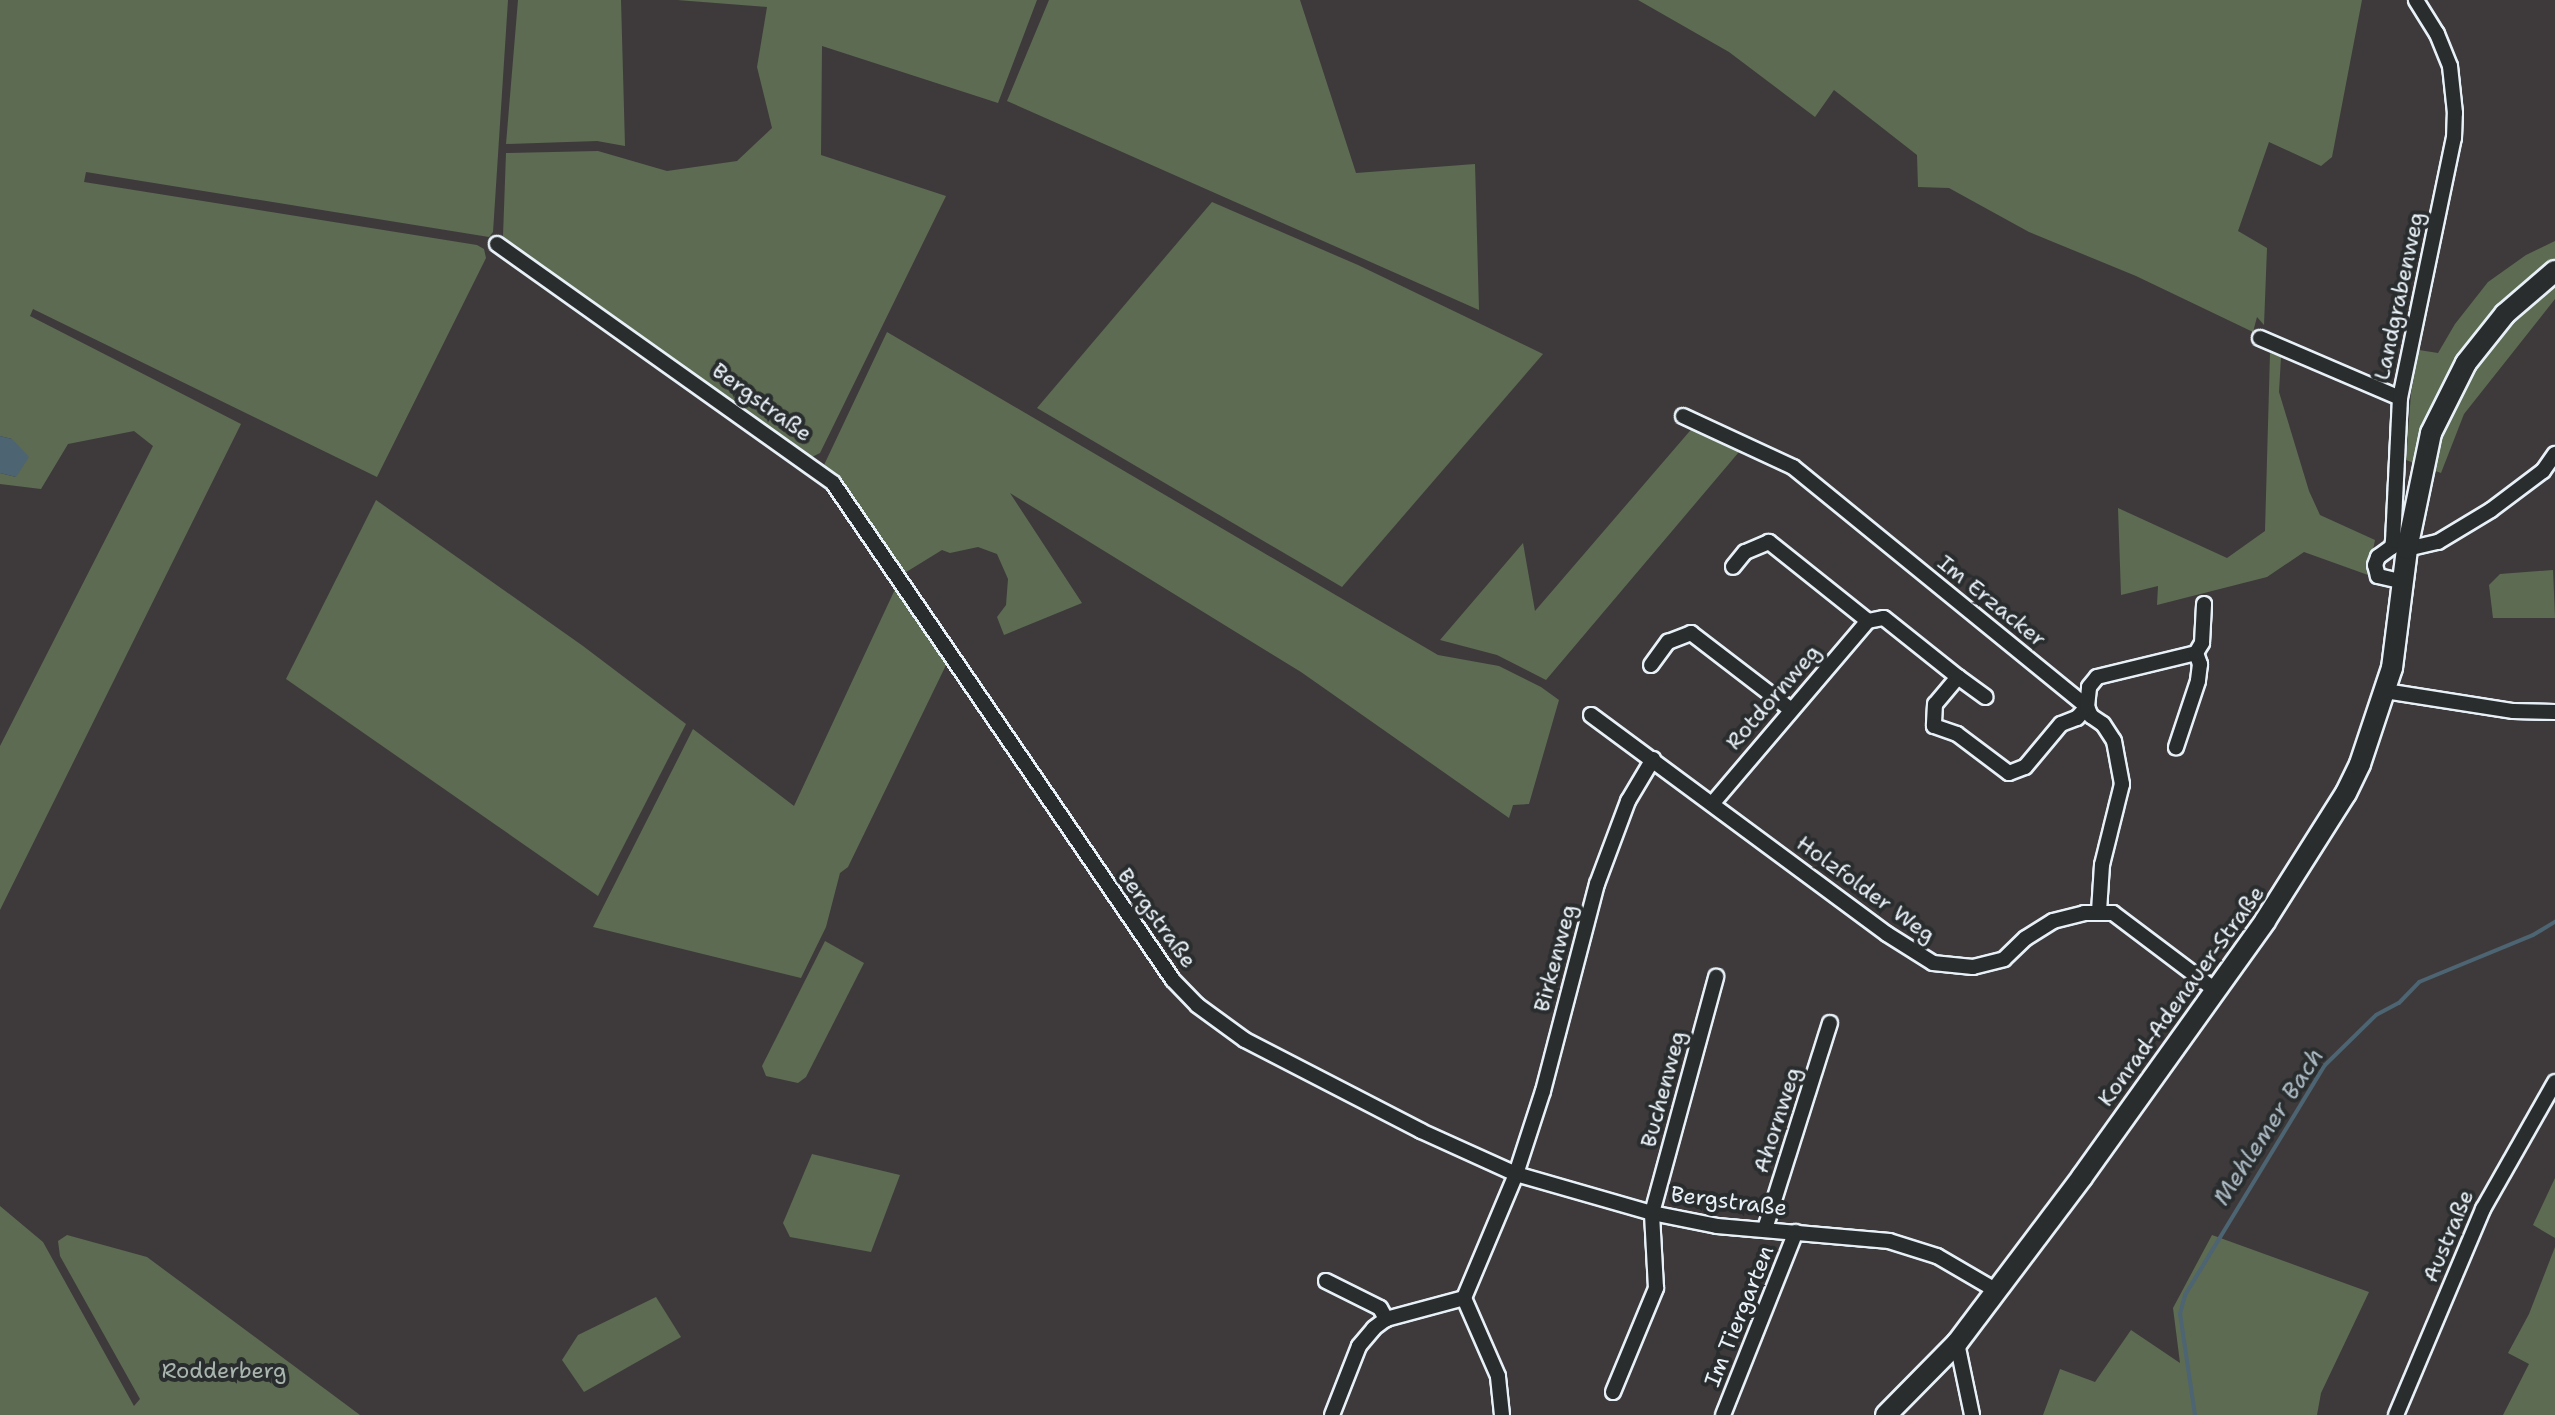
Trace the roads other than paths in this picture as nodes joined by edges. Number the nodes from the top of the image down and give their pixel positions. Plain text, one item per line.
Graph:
1 (2416, 0) edge
2 (497, 244) dead end
3 (2555, 271) edge
4 (2260, 338) dead end
5 (2400, 398) junction
6 (1683, 416) dead end
7 (2555, 454) edge
8 (2407, 549) junction
9 (1733, 567) dead end
10 (2404, 582) junction
11 (2204, 604) dead end
12 (1868, 621) junction
13 (2196, 653) junction
14 (1651, 665) dead end
15 (1958, 677) junction
16 (2385, 691) junction
17 (1986, 697) dead end
18 (2087, 707) junction
19 (1790, 709) junction
20 (2555, 712) edge
21 (1591, 715) dead end
22 (2176, 747) dead end
23 (1653, 759) junction
24 (1712, 804) junction
25 (2099, 912) junction
26 (1716, 977) dead end
27 (2214, 989) junction
28 (1830, 1023) dead end
29 (2555, 1082) edge
30 (1516, 1174) junction
31 (1652, 1213) junction
32 (1765, 1229) junction
33 (1796, 1232) junction
34 (1326, 1281) dead end
35 (1997, 1291) junction
36 (1464, 1298) junction
37 (1386, 1319) junction
38 (1957, 1343) junction
39 (1613, 1392) dead end
40 (1332, 1415) edge
41 (1502, 1415) edge
42 (1723, 1415) edge
43 (1886, 1415) edge
44 (1972, 1415) edge
45 (2396, 1415) edge

1 - 5 street, Landgrabenweg
2 - 30 street, Bergstraße
3 - 8 main road, Konrad-Adenauer-Straße
4 - 5 street
5 - 10 street, Landgrabenweg
6 - 18 street, Im Erzacker
7 - 8 street
8 - 10 main road, Konrad-Adenauer-Straße
9 - 12 street
10 - 16 main road, Konrad-Adenauer-Straße
11 - 13 street
12 - 15 street
12 - 19 street, Rotdornweg
13 - 18 street
13 - 22 street
14 - 19 street
15 - 17 street
15 - 18 street
16 - 20 street
16 - 27 main road, Konrad-Adenauer-Straße
18 - 25 street, Im Erzacker
19 - 24 street, Rotdornweg
21 - 23 street, Holzfolder Weg
23 - 24 street, Holzfolder Weg
23 - 30 street, Birkenweg
24 - 25 street, Holzfolder Weg
25 - 27 street
26 - 31 street, Buchenweg
27 - 35 main road, Konrad-Adenauer-Straße
28 - 32 street, Ahornweg
29 - 45 street, Austraße
30 - 31 street, Bergstraße
30 - 36 street, Birkenweg
31 - 32 street, Bergstraße
31 - 39 street, Buchenweg
32 - 33 street, Bergstraße
33 - 35 street, Bergstraße
33 - 42 street, Im Tiergarten
34 - 37 street
35 - 38 main road, Konrad-Adenauer-Straße
36 - 37 street
36 - 41 street
37 - 40 street
38 - 43 main road, Konrad-Adenauer-Straße
38 - 44 street

